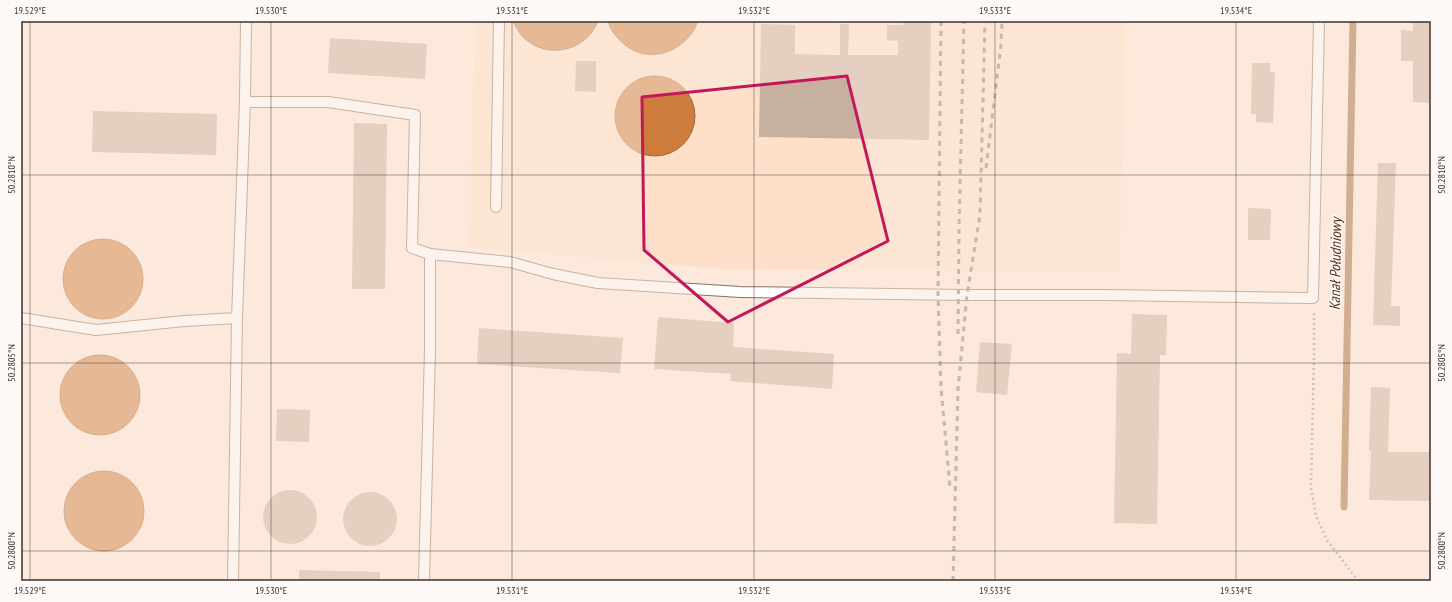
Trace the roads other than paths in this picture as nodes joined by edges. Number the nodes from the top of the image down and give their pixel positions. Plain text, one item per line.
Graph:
1 (246, 21) edge
2 (499, 21) edge
3 (1319, 21) edge
4 (245, 102) junction
5 (496, 207) dead end
6 (430, 254) junction
7 (21, 318) edge
8 (237, 318) junction
9 (233, 581) edge
10 (424, 581) edge

1 - 4 lane
2 - 5 lane
3 - 6 lane
4 - 6 lane
4 - 8 lane
6 - 10 lane
7 - 8 lane
8 - 9 lane

